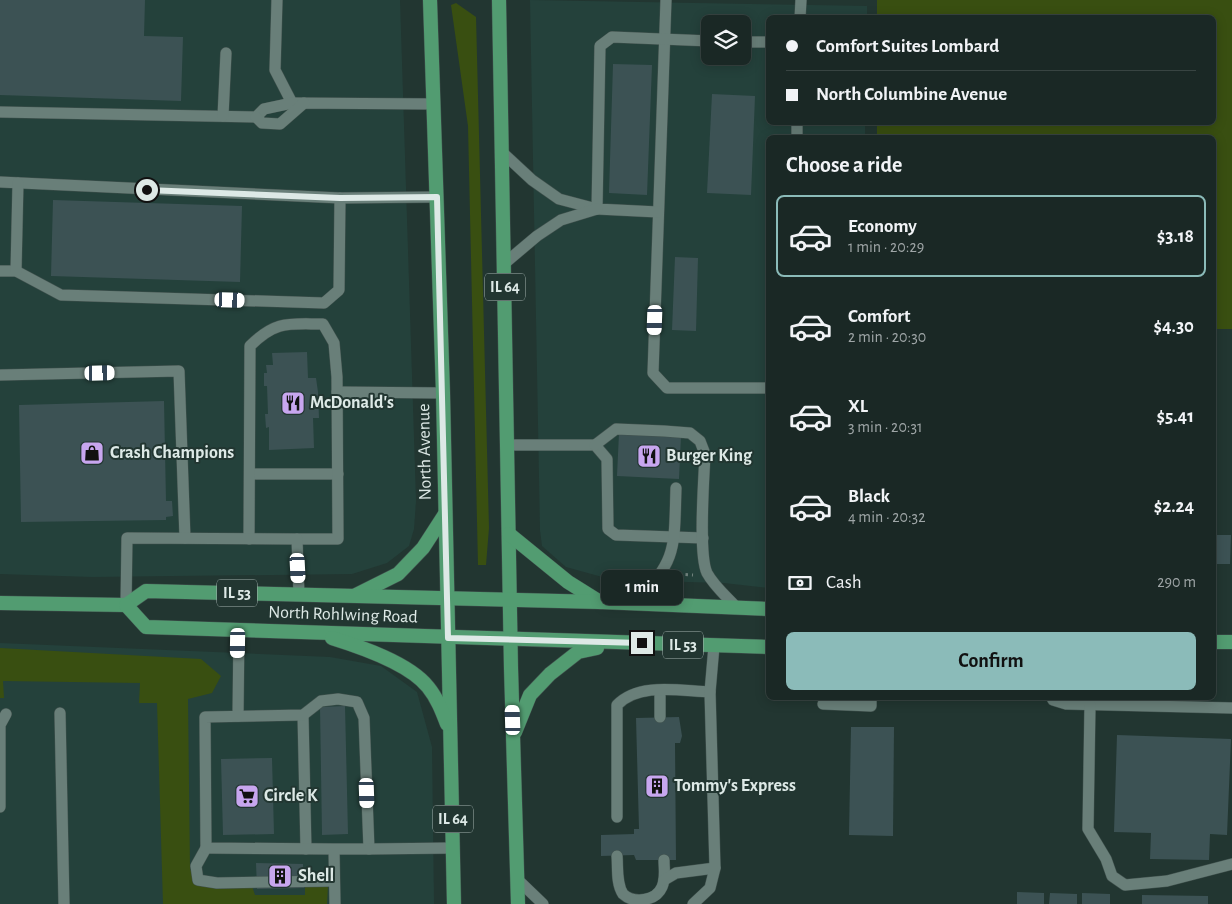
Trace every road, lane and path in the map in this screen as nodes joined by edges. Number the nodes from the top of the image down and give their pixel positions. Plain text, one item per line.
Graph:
1 (277, 0) edge
2 (430, 0) edge
3 (499, 0) edge
4 (666, 0) edge
5 (801, 0) edge
6 (800, 15) edge
7 (665, 40) junction
8 (701, 41) edge
9 (751, 42) edge
10 (766, 42) edge
11 (226, 53) dead end
12 (304, 103) junction
13 (292, 104) junction
14 (434, 104) junction
15 (0, 112) edge
16 (223, 116) junction
17 (256, 117) junction
18 (503, 153) junction
19 (0, 182) edge
20 (18, 182) junction
21 (437, 197) junction
22 (340, 198) junction
23 (597, 210) junction
24 (658, 212) junction
25 (505, 263) junction
26 (0, 271) edge
27 (16, 271) junction
28 (324, 303) junction
29 (323, 324) junction
30 (0, 375) edge
31 (766, 388) edge
32 (337, 392) junction
33 (442, 393) junction
34 (508, 445) junction
35 (595, 445) junction
36 (250, 474) junction
37 (338, 474) junction
38 (676, 488) dead end
39 (445, 514) junction
40 (509, 534) junction
41 (674, 536) junction
42 (185, 538) junction
43 (703, 538) junction
44 (249, 539) junction
45 (297, 539) junction
46 (672, 574) dead end
47 (698, 575) dead end
48 (299, 595) junction
49 (353, 596) junction
50 (447, 599) junction
51 (510, 601) junction
52 (600, 602) junction
53 (0, 603) edge
54 (634, 604) junction
55 (126, 605) junction
56 (737, 608) junction
57 (766, 609) edge
58 (238, 630) junction
59 (317, 633) junction
60 (448, 638) junction
61 (511, 641) junction
62 (1216, 642) edge
63 (1232, 642) edge
64 (624, 643) junction
65 (714, 646) junction
66 (766, 647) edge
67 (660, 691) junction
68 (710, 692) junction
69 (871, 700) edge
70 (1053, 700) edge
71 (823, 704) dead end
72 (1090, 705) junction
73 (1232, 708) edge
74 (60, 713) dead end
75 (6, 714) dead end
76 (303, 714) junction
77 (238, 716) junction
78 (660, 717) dead end
79 (451, 734) junction
80 (513, 737) junction
81 (0, 807) edge
82 (617, 817) dead end
83 (206, 848) junction
84 (453, 848) junction
85 (306, 849) junction
86 (334, 849) junction
87 (369, 850) junction
88 (617, 856) dead end
89 (664, 860) dead end
90 (1232, 864) edge
91 (715, 868) junction
92 (518, 879) junction
93 (664, 880) junction
94 (334, 882) junction
95 (64, 904) edge
96 (335, 904) edge
97 (454, 904) edge
98 (518, 904) edge
99 (543, 904) edge
100 (693, 904) edge

1 - 13 lane
2 - 14 main road, North Avenue / IL 64
3 - 18 main road, IL 64
4 - 7 lane
5 - 6 lane
7 - 8 lane
7 - 23 lane
7 - 24 lane
9 - 10 lane
11 - 16 lane
12 - 13 lane
12 - 14 lane
12 - 17 lane
13 - 17 lane
14 - 21 main road, North Avenue / IL 64
15 - 16 lane
16 - 17 lane
18 - 23 lane
18 - 25 main road, IL 64
19 - 20 lane
20 - 22 lane
20 - 27 lane
21 - 22 lane
21 - 33 main road, North Avenue / IL 64
22 - 28 lane
23 - 24 lane
23 - 25 lane
24 - 31 lane
25 - 34 main road, IL 64
26 - 27 lane
27 - 28 lane
28 - 29 lane
29 - 32 lane
29 - 36 lane
30 - 42 lane
32 - 33 lane
32 - 37 lane
33 - 39 main road, North Avenue / IL 64
34 - 35 lane
34 - 40 main road, IL 64
35 - 41 lane
35 - 43 lane
36 - 37 lane
36 - 44 lane
37 - 45 lane
38 - 41 lane
39 - 49 main road
39 - 50 main road, North Avenue / IL 64
40 - 51 main road, IL 64
40 - 52 main road
41 - 43 lane
41 - 54 lane
42 - 44 lane
42 - 55 lane
43 - 56 lane
44 - 45 lane
45 - 48 lane
46 - 47 path
48 - 49 main road, North Rohlwing Road / IL 53
48 - 55 main road, North Rohlwing Road / IL 53
49 - 50 main road, North Rohlwing Road / IL 53
50 - 51 main road, IL 53
50 - 60 main road, North Avenue / IL 64
51 - 52 main road, IL 53
51 - 61 main road, IL 64
52 - 54 main road, IL 53
53 - 55 main road
54 - 56 main road, IL 53
55 - 58 main road, North Rohlwing Road / IL 53
56 - 57 main road, IL 53
58 - 59 main road, North Rohlwing Road / IL 53
58 - 77 lane
59 - 60 main road, North Rohlwing Road / IL 53
59 - 79 main road
60 - 61 main road, IL 53
60 - 79 main road, North Avenue / IL 64
61 - 64 main road, IL 53
61 - 80 main road, IL 64
62 - 63 main road
64 - 65 main road, IL 53
64 - 80 main road
65 - 66 main road, IL 53
65 - 68 lane
67 - 68 lane
67 - 78 lane
67 - 82 lane
68 - 91 lane
69 - 71 lane
70 - 72 lane
72 - 73 lane
72 - 90 lane
74 - 95 lane
75 - 81 lane
76 - 77 lane
76 - 85 lane
76 - 87 lane
77 - 83 lane
79 - 84 main road, North Avenue / IL 64
80 - 92 main road, IL 64
83 - 85 lane
83 - 94 lane
84 - 87 lane
84 - 97 main road, North Avenue / IL 64
85 - 86 lane
86 - 87 lane
86 - 94 lane
88 - 93 lane
89 - 93 lane
91 - 93 lane
91 - 100 lane
92 - 98 main road, IL 64
92 - 99 lane
94 - 96 lane

